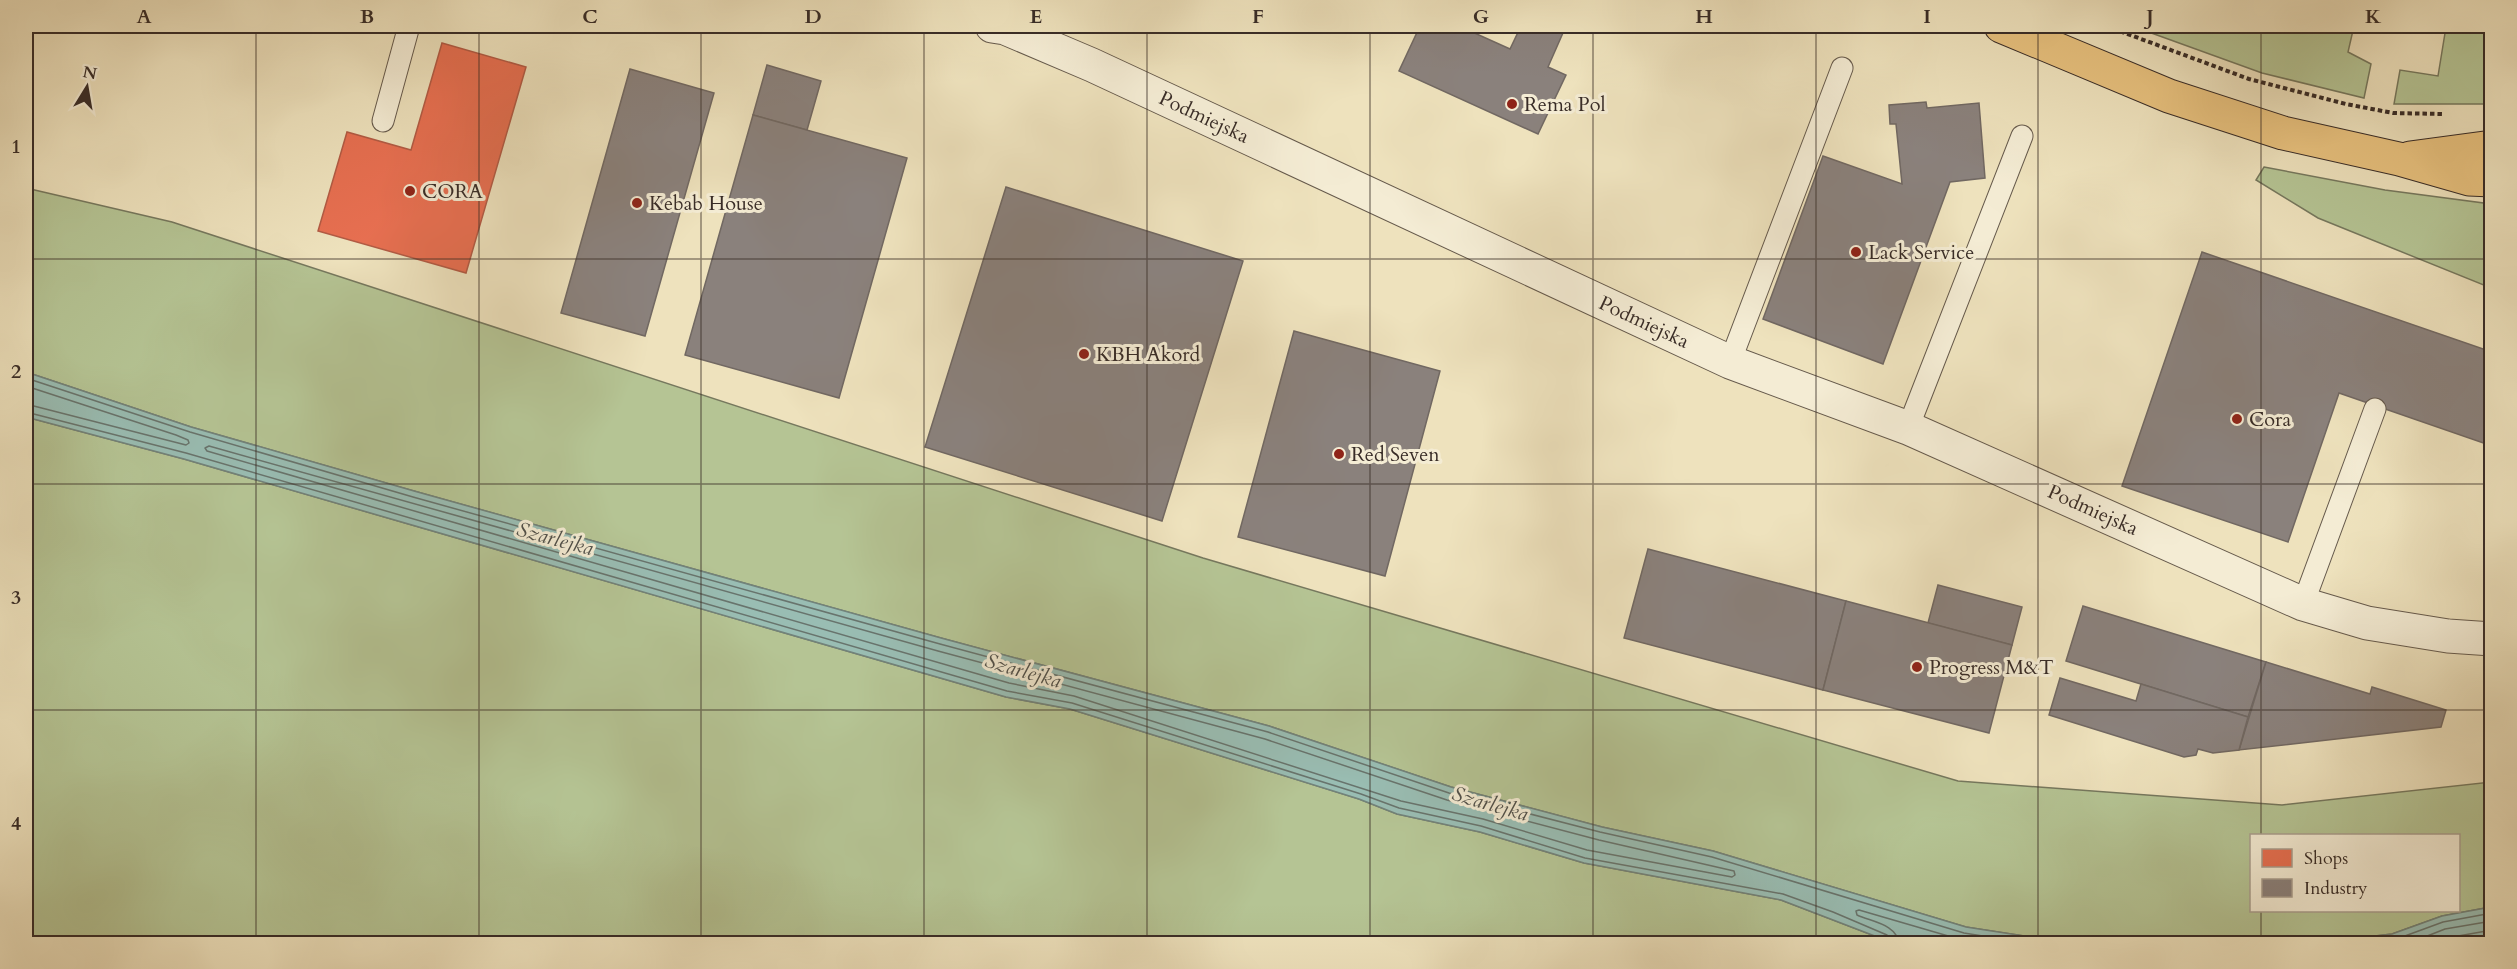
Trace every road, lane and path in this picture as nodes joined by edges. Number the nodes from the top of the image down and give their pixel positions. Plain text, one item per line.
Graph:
1 (409, 26) edge
2 (992, 26) edge
3 (2001, 26) edge
4 (2106, 26) edge
5 (1842, 68) dead end
6 (2448, 114) dead end
7 (383, 121) dead end
8 (2022, 136) dead end
9 (2492, 147) edge
10 (2399, 159) junction
11 (2492, 180) edge
12 (1730, 362) junction
13 (2375, 409) dead end
14 (1908, 428) junction
15 (2303, 604) junction
16 (2492, 639) edge

1 - 7 lane
2 - 12 street, Podmiejska
3 - 10 main road
4 - 6 path
5 - 12 lane
8 - 14 lane
9 - 10 main road
10 - 11 main road
12 - 14 street, Podmiejska
13 - 15 lane
14 - 15 street, Podmiejska
15 - 16 street, Podmiejska

